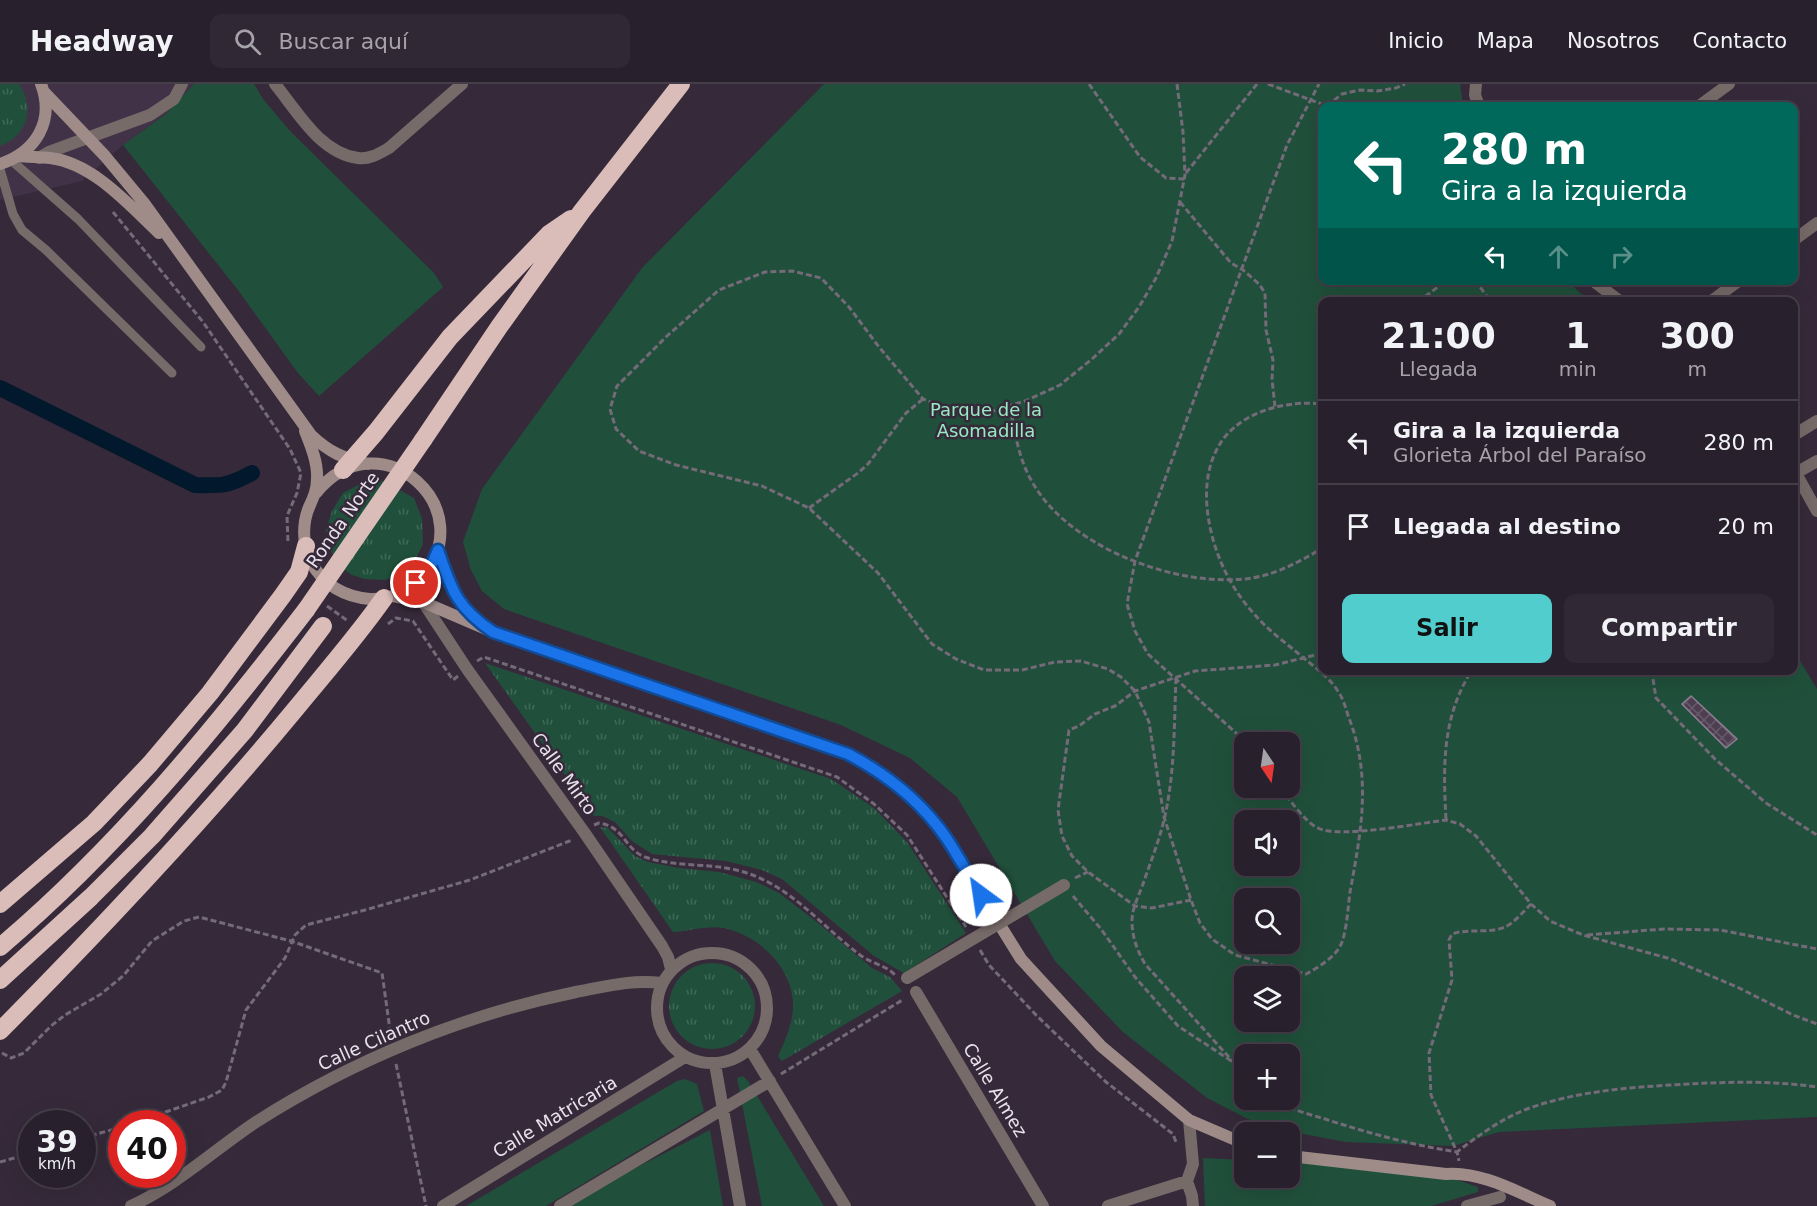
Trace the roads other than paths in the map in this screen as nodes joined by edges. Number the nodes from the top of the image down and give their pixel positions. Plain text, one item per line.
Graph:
1 (182, 84) edge
2 (275, 84) edge
3 (462, 84) edge
4 (681, 84) edge
5 (1729, 84) edge
6 (42, 88) edge
7 (1704, 102) edge
8 (86, 138) junction
9 (39, 158) junction
10 (10, 160) edge
11 (0, 169) edge
12 (582, 211) junction
13 (1817, 223) edge
14 (1798, 237) edge
15 (177, 250) junction
16 (1599, 285) edge
17 (1733, 285) edge
18 (1614, 297) edge
19 (1717, 297) edge
20 (201, 347) dead end
21 (172, 373) dead end
22 (1817, 421) edge
23 (302, 423) junction
24 (1798, 433) edge
25 (1817, 461) edge
26 (354, 465) junction
27 (1798, 470) edge
28 (1798, 476) edge
29 (316, 493) junction
30 (1817, 511) edge
31 (297, 546) junction
32 (438, 550) junction
33 (389, 597) junction
34 (423, 602) junction
35 (323, 626) dead end
36 (493, 632) junction
37 (1064, 885) road end
38 (0, 904) edge
39 (0, 947) edge
40 (671, 969) junction
41 (907, 978) road end
42 (0, 980) edge
43 (661, 983) junction
44 (916, 992) road end
45 (0, 1011) edge
46 (0, 1019) edge
47 (0, 1031) edge
48 (750, 1048) junction
49 (685, 1057) junction
50 (715, 1064) junction
51 (770, 1081) junction
52 (722, 1109) junction
53 (1189, 1120) junction
54 (1234, 1139) edge
55 (1300, 1157) edge
56 (1187, 1181) junction
57 (1500, 1196) edge
58 (131, 1206) edge
59 (442, 1206) edge
60 (560, 1206) edge
61 (740, 1206) edge
62 (844, 1206) edge
63 (1043, 1206) edge
64 (1108, 1206) edge
65 (1193, 1206) edge
66 (1467, 1206) edge
67 (1550, 1206) edge

1 - 8 street
2 - 3 street
4 - 12 highway, Ronda Norte
5 - 7 street
6 - 8 street
6 - 10 street
8 - 9 street
8 - 15 street
9 - 10 street
9 - 15 street
10 - 20 lane
11 - 21 lane
12 - 26 highway
12 - 39 highway, Ronda Norte, bridge
13 - 14 street
15 - 23 street
16 - 18 street
17 - 19 street
22 - 24 street
23 - 26 street
23 - 29 street
25 - 27 street
26 - 29 street
26 - 32 street
28 - 30 street
29 - 31 street
31 - 33 street
31 - 38 highway
32 - 33 street
32 - 36 street
33 - 34 street
33 - 47 highway
34 - 36 street
34 - 40 street, Calle Mirto
35 - 42 highway
36 - 53 street
37 - 41 street, bridge
40 - 43 street
40 - 48 street
43 - 49 street
43 - 58 street, Calle Cilantro
44 - 63 street, Calle Almez
45 - 46 highway
48 - 50 street
48 - 51 street
49 - 50 street
49 - 59 street, Calle Matricaria
50 - 52 street
51 - 52 street
51 - 62 street
52 - 60 street
52 - 61 street
53 - 54 street
53 - 56 street
55 - 57 street
56 - 64 street
56 - 65 street
57 - 66 street
57 - 67 street

